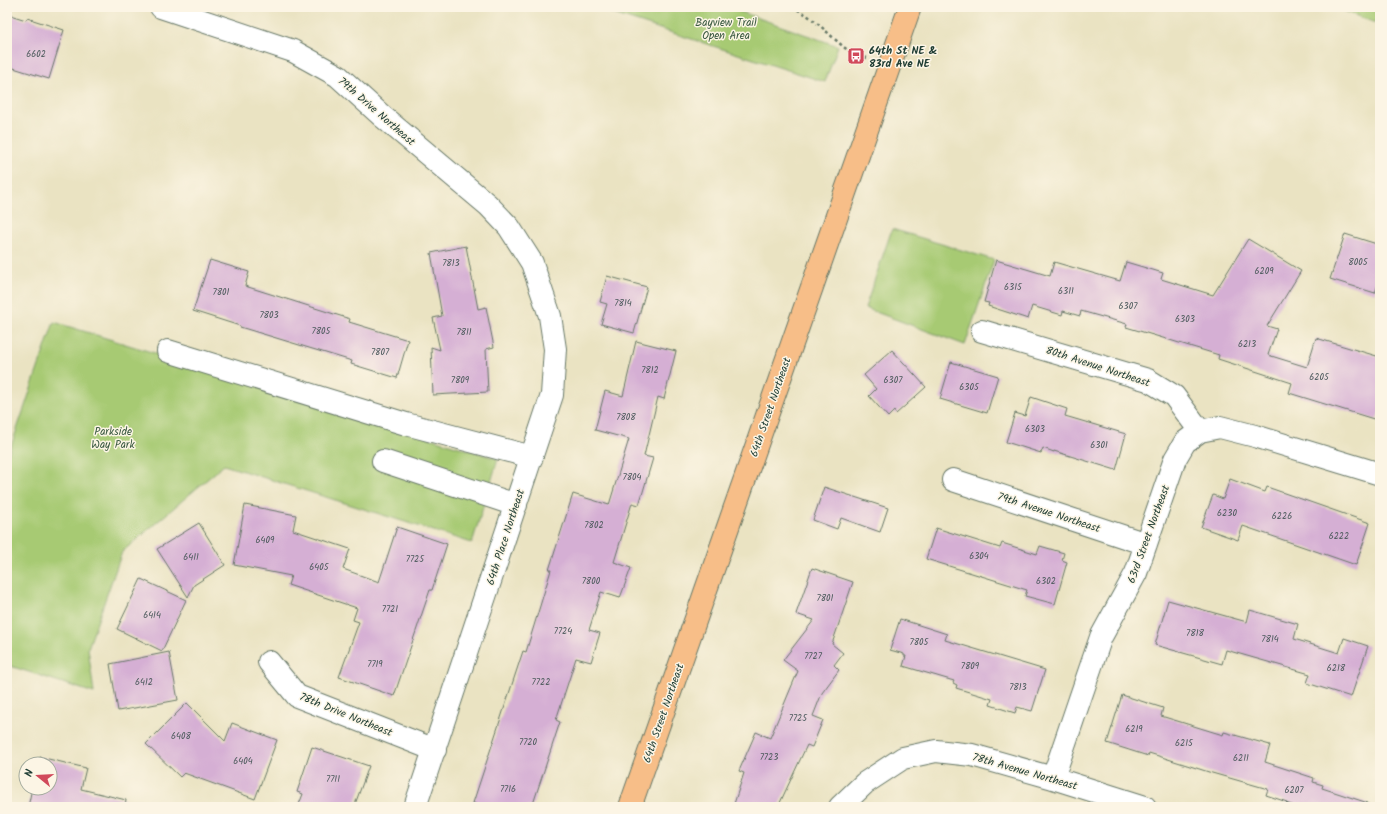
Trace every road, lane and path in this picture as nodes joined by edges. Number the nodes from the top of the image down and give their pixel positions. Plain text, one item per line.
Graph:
1 (161, 7) edge
2 (792, 7) edge
3 (910, 7) edge
4 (890, 66) junction
5 (532, 263) joint
6 (982, 330) dead end
7 (168, 351) dead end
8 (1200, 431) junction
9 (532, 457) junction
10 (383, 461) dead end
11 (1380, 474) edge
12 (953, 480) dead end
13 (516, 504) junction
14 (1146, 544) junction
15 (269, 662) dead end
16 (435, 750) junction
17 (1053, 778) junction
18 (415, 807) edge
19 (630, 807) edge
20 (840, 807) edge
21 (1145, 807) edge

1 - 5 street, 79th Drive Northeast
2 - 4 path
3 - 4 main road, 64th Street Northeast
4 - 19 main road, 64th Street Northeast
5 - 9 street, 64th Place Northeast
6 - 8 street, 80th Avenue Northeast
7 - 9 street
8 - 11 street
8 - 14 street, 63rd Street Northeast
9 - 13 street, 64th Place Northeast
10 - 13 street
12 - 14 street, 79th Avenue Northeast
13 - 16 street, 64th Place Northeast
14 - 17 street, 63rd Street Northeast
15 - 16 street, 78th Drive Northeast
16 - 18 street, 64th Place Northeast
17 - 20 street, 78th Avenue Northeast
17 - 21 street, 78th Avenue Northeast

